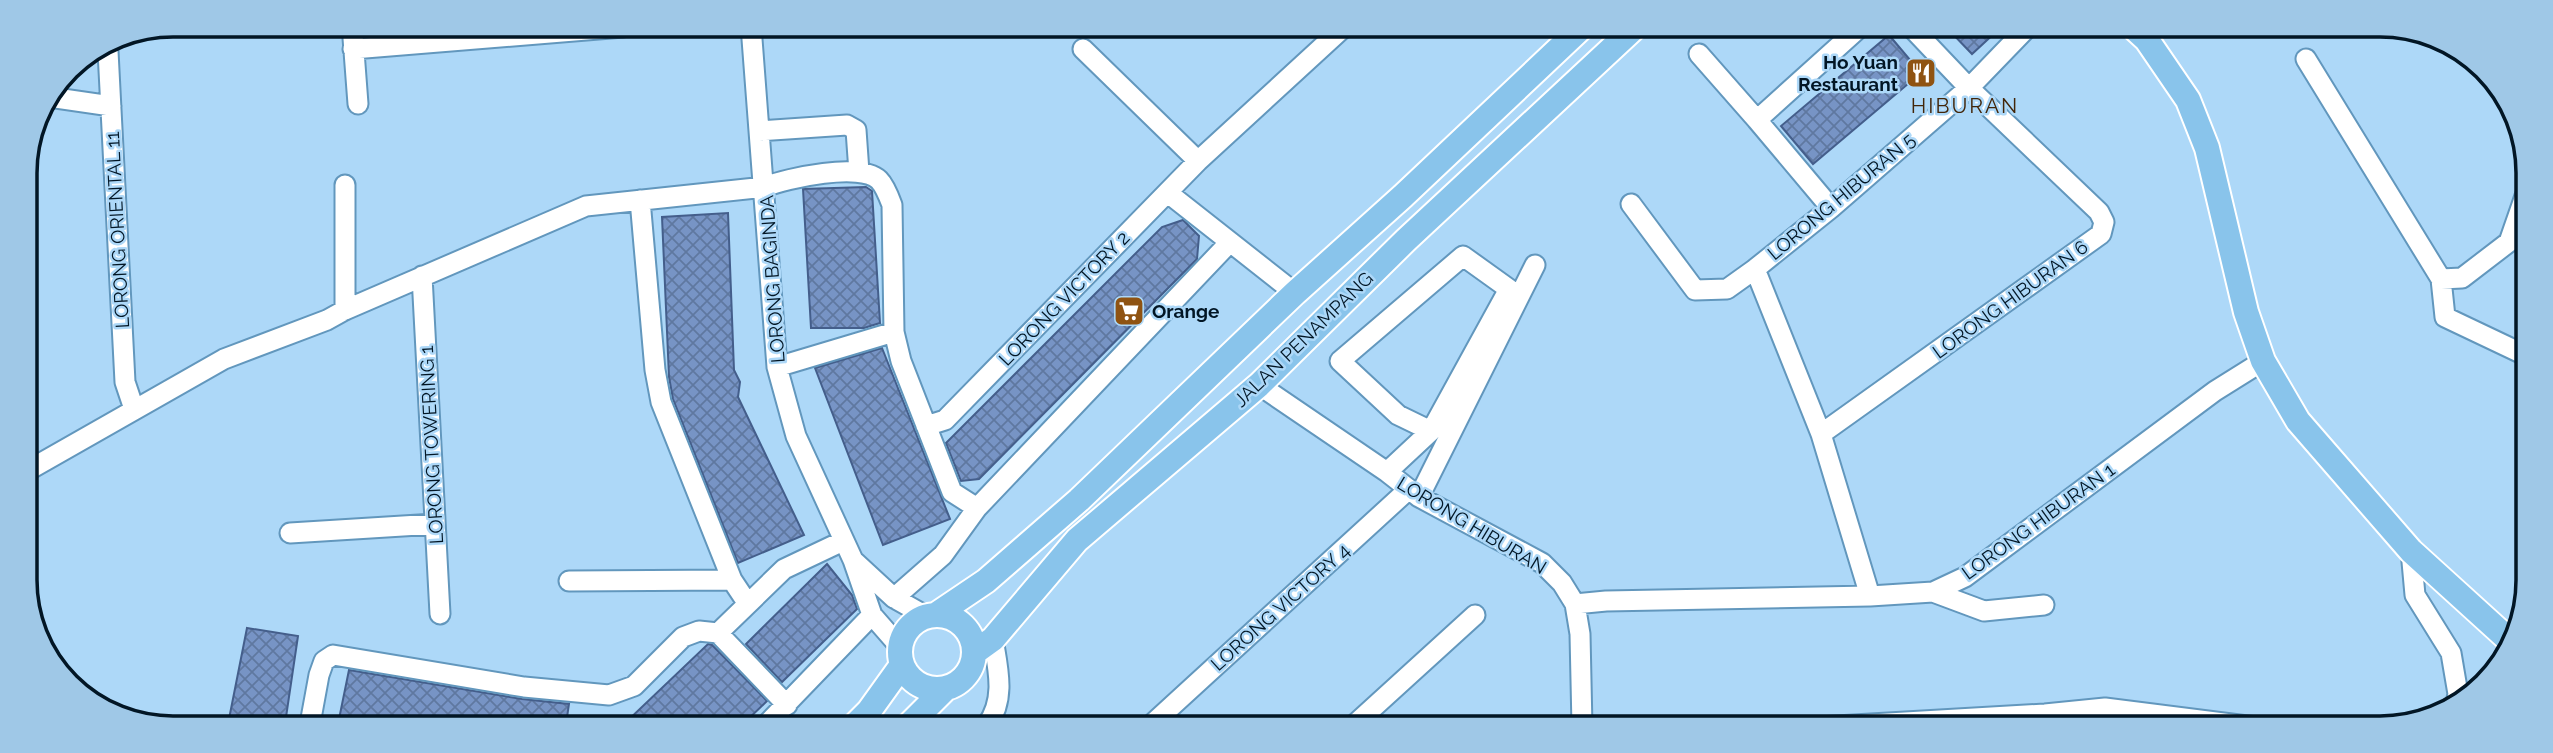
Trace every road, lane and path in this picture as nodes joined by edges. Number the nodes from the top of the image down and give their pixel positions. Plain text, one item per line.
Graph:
1 (352, 37) edge
2 (500, 37) edge
3 (752, 37) edge
4 (1333, 37) edge
5 (1571, 37) edge
6 (1624, 37) edge
7 (1849, 37) edge
8 (1921, 37) edge
9 (2018, 37) edge
10 (2144, 37) edge
11 (353, 49) junction
12 (1083, 50) dead end
13 (108, 53) edge
14 (1699, 54) dead end
15 (2306, 59) dead end
16 (1969, 88) junction
17 (59, 99) edge
18 (358, 104) dead end
19 (111, 106) junction
20 (1757, 120) junction
21 (759, 131) junction
22 (1198, 161) junction
23 (859, 172) junction
24 (345, 184) dead end
25 (765, 187) junction
26 (1167, 193) junction
27 (1403, 196) junction
28 (640, 200) junction
29 (1631, 204) dead end
30 (1443, 207) junction
31 (1831, 208) junction
32 (2516, 222) edge
33 (1230, 242) junction
34 (1535, 265) dead end
35 (1755, 269) junction
36 (422, 276) junction
37 (2441, 279) junction
38 (1296, 293) junction
39 (345, 310) junction
40 (894, 332) junction
41 (2516, 351) edge
42 (2263, 361) junction
43 (778, 367) junction
44 (1259, 385) junction
45 (134, 409) junction
46 (926, 426) junction
47 (1431, 431) junction
48 (1821, 434) junction
49 (37, 465) edge
50 (1387, 472) junction
51 (1414, 493) junction
52 (977, 508) junction
53 (435, 524) junction
54 (290, 533) dead end
55 (843, 541) junction
56 (2411, 551) junction
57 (853, 560) junction
58 (732, 580) junction
59 (569, 581) dead end
60 (1933, 592) junction
61 (1870, 596) junction
62 (894, 598) junction
63 (748, 604) junction
64 (1575, 604) junction
65 (2044, 605) dead end
66 (440, 614) dead end
67 (872, 615) junction
68 (932, 615) junction
69 (1475, 615) dead end
70 (718, 633) junction
71 (2504, 636) edge
72 (984, 645) junction
73 (901, 656) junction
74 (944, 690) junction
75 (2458, 691) edge
76 (999, 701) junction
77 (787, 705) junction
78 (2105, 708) junction
79 (311, 716) edge
80 (775, 716) edge
81 (865, 716) edge
82 (918, 716) edge
83 (994, 716) edge
84 (1003, 716) edge
85 (1161, 716) edge
86 (1364, 716) edge
87 (1582, 716) edge
88 (2010, 716) edge
89 (2100, 716) edge
90 (2168, 716) edge

1 - 11 street
2 - 11 street
3 - 21 street, LORONG BAGINDA
4 - 22 street, LORONG VICTORY 2
5 - 27 main road, JALAN PENAMPANG
6 - 30 main road, JALAN PENAMPANG
7 - 20 street
8 - 16 street
9 - 16 street, LORONG HIBURAN 5
10 - 42 main road
11 - 18 street
12 - 22 street
13 - 19 street, LORONG ORIENTAL 11
14 - 20 street
15 - 37 street
16 - 31 street, LORONG HIBURAN 5
16 - 48 street, LORONG HIBURAN 6
17 - 19 street
19 - 45 street, LORONG ORIENTAL 11
20 - 31 street
21 - 23 street
21 - 25 street, LORONG BAGINDA
22 - 26 street, LORONG VICTORY 2
23 - 25 street
23 - 40 street
24 - 39 street
25 - 28 street
25 - 43 street, LORONG BAGINDA
26 - 33 street
26 - 46 street, LORONG VICTORY 2
27 - 30 main road
27 - 38 main road, JALAN PENAMPANG
28 - 36 street
28 - 58 street
29 - 35 street
30 - 44 main road, JALAN PENAMPANG
31 - 35 street, LORONG HIBURAN 5
32 - 37 street
33 - 38 street
33 - 52 street
34 - 51 street
35 - 48 street, LORONG HIBURAN 5
36 - 39 street
36 - 53 street, LORONG TOWERING 1
37 - 41 street
38 - 68 main road, JALAN PENAMPANG
39 - 45 street
40 - 43 street
40 - 46 street
42 - 56 main road
42 - 60 street, LORONG HIBURAN 1
43 - 55 street, LORONG BAGINDA
44 - 50 street, LORONG HIBURAN
44 - 72 main road, JALAN PENAMPANG
45 - 49 street
46 - 52 street
47 - 47 street
47 - 50 street
48 - 61 street, LORONG HIBURAN 5
50 - 51 street, LORONG HIBURAN
51 - 64 street, LORONG HIBURAN
51 - 85 street, LORONG VICTORY 4
52 - 62 street
53 - 54 street
53 - 66 street, LORONG TOWERING 1
55 - 57 street, LORONG BAGINDA
55 - 63 street
56 - 71 main road
56 - 75 street
57 - 62 street, LORONG BAGINDA
57 - 67 street, LORONG BAGINDA
58 - 59 street
58 - 63 street
60 - 61 street, LORONG HIBURAN 1
60 - 65 street
61 - 64 street, LORONG HIBURAN 1
62 - 68 street, LORONG BAGINDA
63 - 70 street
64 - 87 street, LORONG HIBURAN
67 - 73 street, LORONG BAGINDA
67 - 77 street
68 - 72 main road
68 - 73 main road
69 - 86 street
70 - 77 street
70 - 79 street
72 - 74 main road
72 - 76 street
73 - 74 main road
73 - 81 main road
74 - 82 main road
76 - 83 street
76 - 84 street
77 - 80 street
78 - 88 street
78 - 89 street
78 - 90 street

